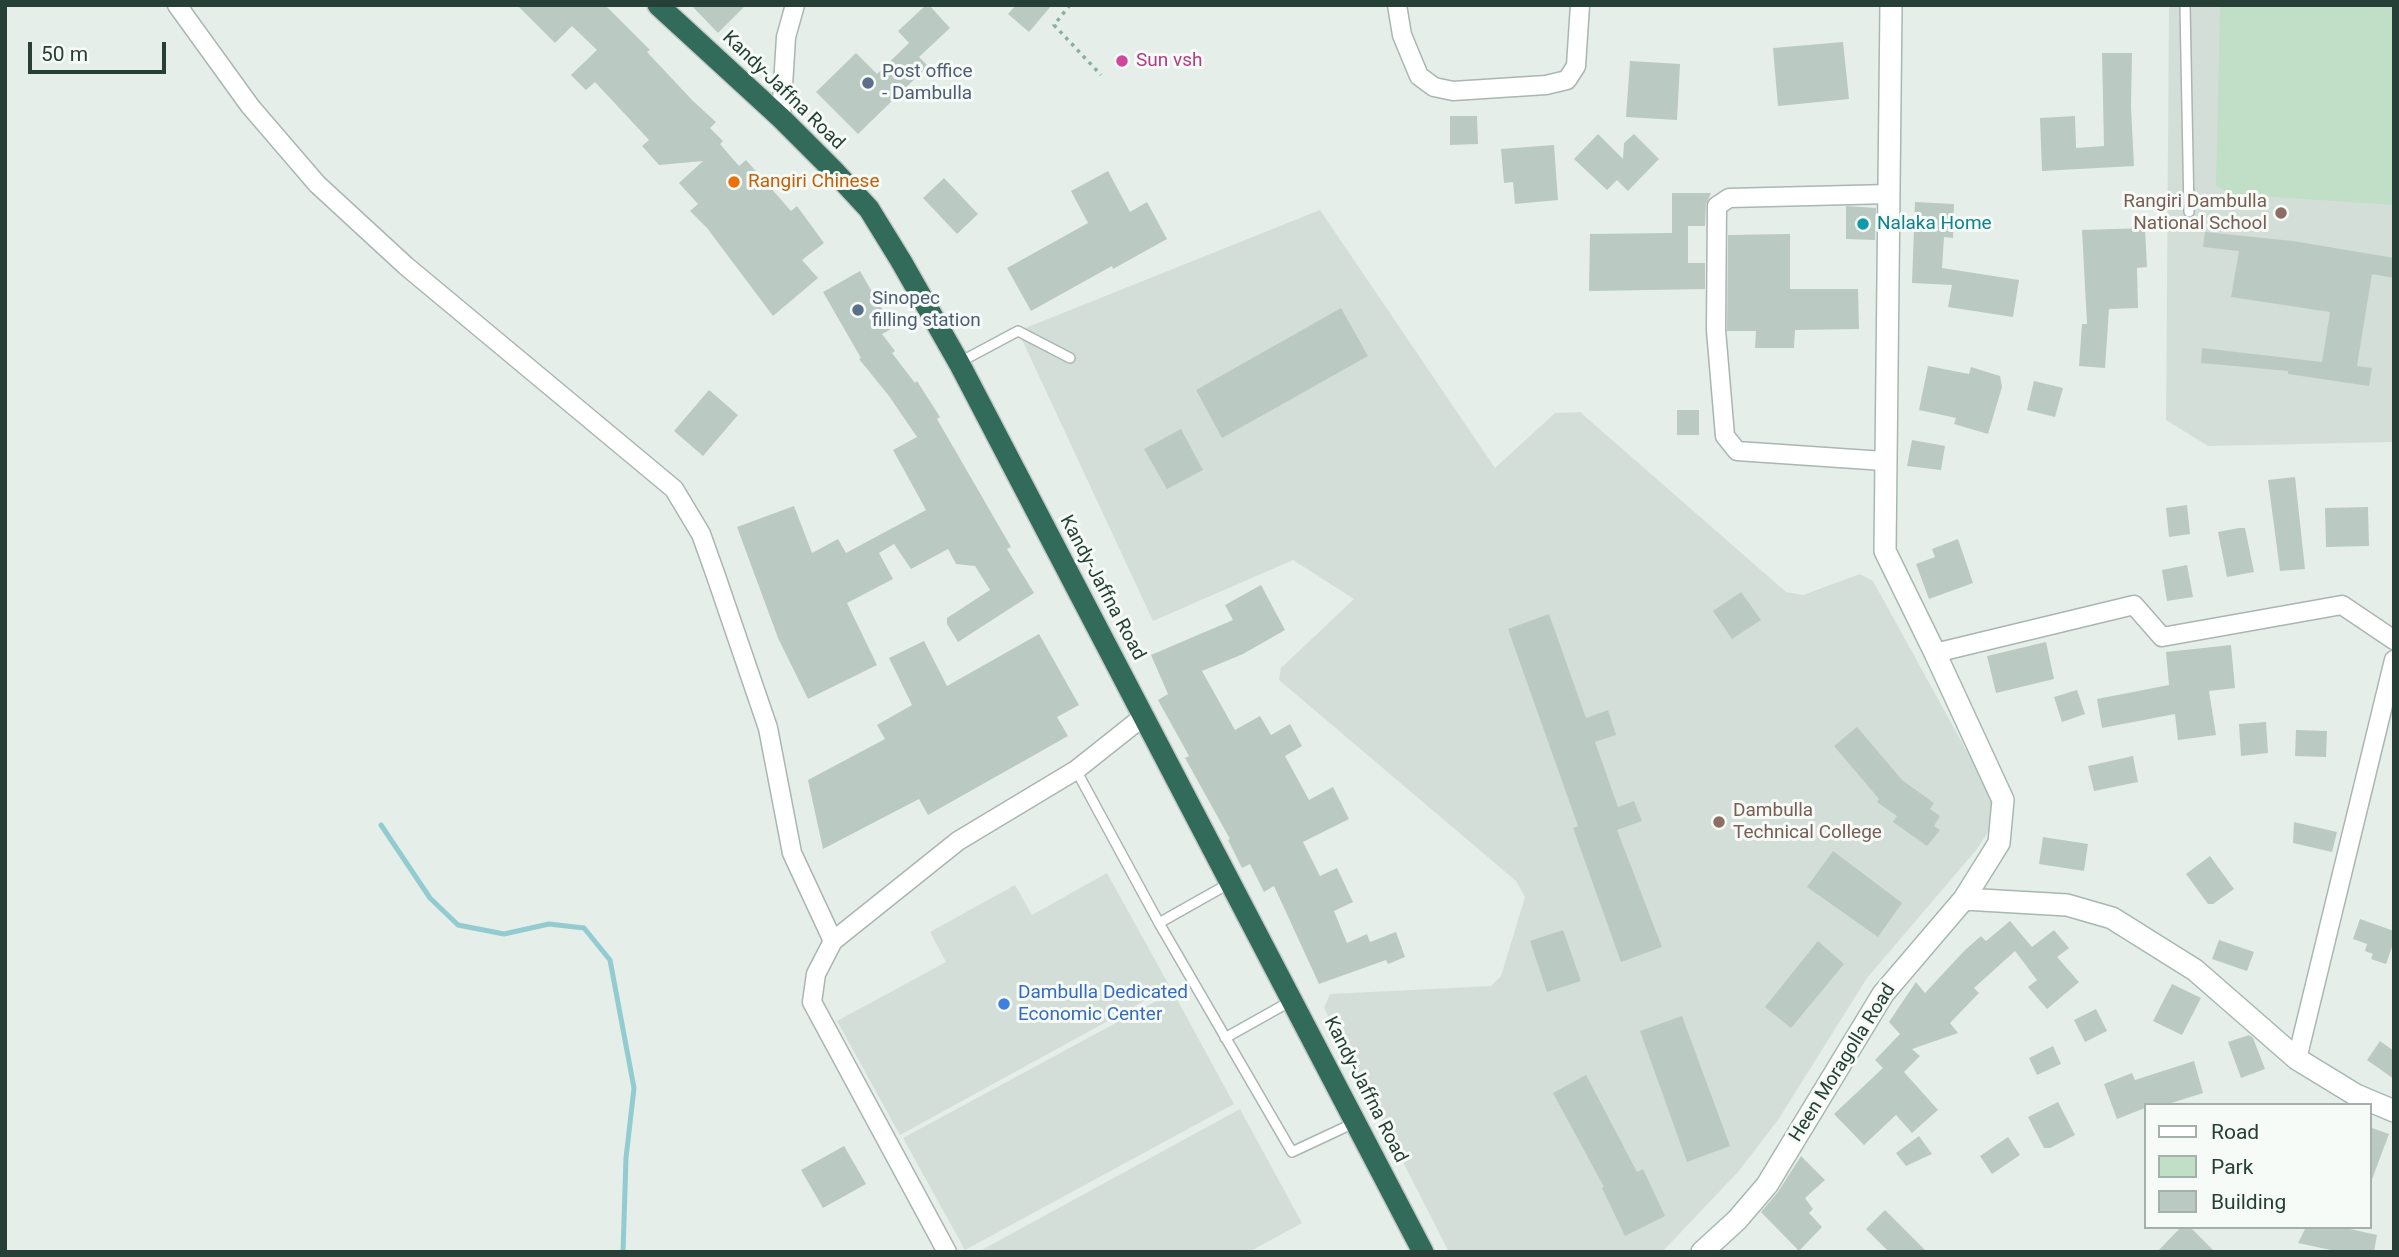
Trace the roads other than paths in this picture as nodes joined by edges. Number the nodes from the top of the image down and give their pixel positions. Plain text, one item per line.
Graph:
1 (177, 5) edge
2 (658, 5) edge
3 (795, 5) edge
4 (1397, 5) edge
5 (1580, 5) edge
6 (1891, 5) edge
7 (2185, 5) edge
8 (781, 118) junction
9 (1890, 194) junction
10 (2189, 212) dead end
11 (1070, 358) dead end
12 (959, 363) junction
13 (1884, 461) junction
14 (2394, 640) edge
15 (1935, 653) junction
16 (2394, 660) edge
17 (1144, 716) junction
18 (1076, 770) junction
19 (1231, 882) junction
20 (1964, 899) junction
21 (1158, 923) junction
22 (833, 941) junction
23 (1292, 1000) junction
24 (1225, 1038) junction
25 (2297, 1059) junction
26 (2394, 1111) edge
27 (1356, 1122) junction
28 (947, 1252) edge
29 (1423, 1252) edge
30 (1702, 1252) edge

1 - 22 street
2 - 8 highway, Kandy-Jaffna Road
3 - 8 street
4 - 5 street
6 - 9 street, Heen Moragolla Road
7 - 10 lane
8 - 12 highway, Kandy-Jaffna Road
9 - 13 street, Heen Moragolla Road
9 - 13 street
11 - 12 lane
12 - 17 highway, Kandy-Jaffna Road
13 - 15 street, Heen Moragolla Road
14 - 15 street
15 - 20 street, Heen Moragolla Road
16 - 25 street
17 - 18 street
17 - 19 highway, Kandy-Jaffna Road
18 - 21 lane
18 - 22 street
19 - 21 lane
19 - 23 highway, Kandy-Jaffna Road
20 - 25 street
20 - 30 street, Heen Moragolla Road
21 - 24 lane
22 - 28 street
23 - 24 lane
23 - 27 highway, Kandy-Jaffna Road
24 - 27 lane
25 - 26 street
27 - 29 highway, Kandy-Jaffna Road

